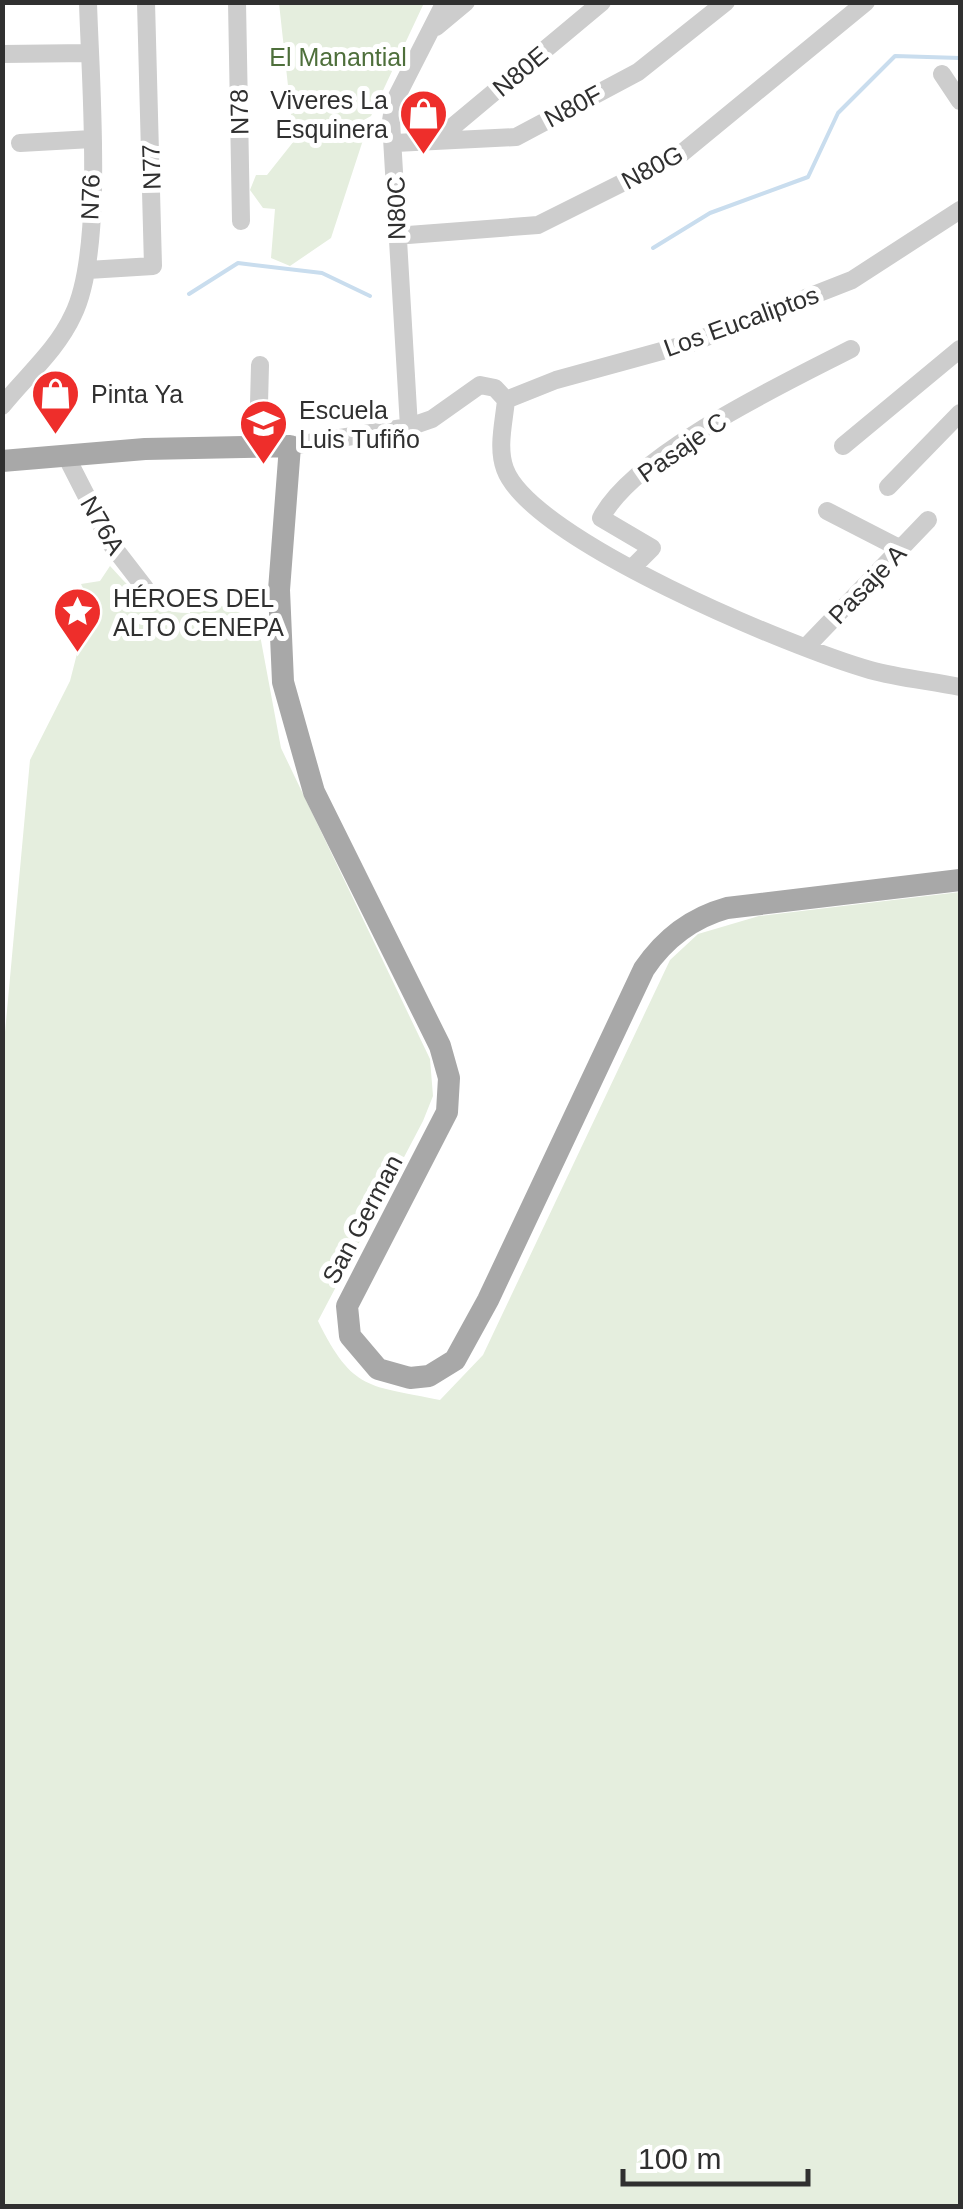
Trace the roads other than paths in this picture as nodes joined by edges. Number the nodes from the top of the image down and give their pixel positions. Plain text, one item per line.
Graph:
1 (88, 2) edge
2 (146, 2) edge
3 (237, 2) edge
4 (444, 2) edge
5 (466, 2) edge
6 (602, 2) edge
7 (726, 2) edge
8 (866, 2) edge
9 (436, 27) junction
10 (90, 53) junction
11 (2, 54) edge
12 (942, 74) dead end
13 (960, 101) edge
14 (92, 139) junction
15 (437, 140) junction
16 (20, 143) dead end
17 (395, 143) junction
18 (960, 210) edge
19 (241, 220) dead end
20 (395, 236) junction
21 (88, 270) junction
22 (851, 349) dead end
23 (960, 349) edge
24 (260, 365) dead end
25 (29, 374) junction
26 (2, 388) edge
27 (506, 400) junction
28 (2, 406) edge
29 (960, 412) edge
30 (409, 427) junction
31 (258, 444) junction
32 (290, 446) junction
33 (843, 446) dead end
34 (9, 457) edge
35 (67, 458) junction
36 (888, 487) dead end
37 (827, 510) dead end
38 (928, 520) dead end
39 (901, 548) junction
40 (633, 567) junction
41 (146, 588) dead end
42 (806, 647) junction
43 (960, 687) edge
44 (960, 880) edge

1 - 10 street, N76
2 - 21 street, N77
3 - 19 street, N78
4 - 9 street, N80C
5 - 9 street
6 - 15 street, N80E
7 - 15 street, N80F
8 - 20 street, N80G
9 - 17 street, N80C
10 - 11 street
10 - 14 street, N76
12 - 13 street
14 - 16 street
14 - 21 street, N76
15 - 17 street, N80F
17 - 20 street, N80C
18 - 27 street, Los Eucaliptos
20 - 30 street, N80C
21 - 25 street, N76
22 - 40 street, Pasaje C
23 - 33 street
24 - 31 street
25 - 26 street, N76
25 - 28 street, N76
27 - 30 street
27 - 40 street
29 - 36 street
30 - 32 street
31 - 32 main road
31 - 35 main road
32 - 44 main road, San German
34 - 35 main road
35 - 41 street, N76A
37 - 39 street
38 - 39 street, Pasaje A
39 - 42 street, Pasaje A
40 - 42 street
42 - 43 street

